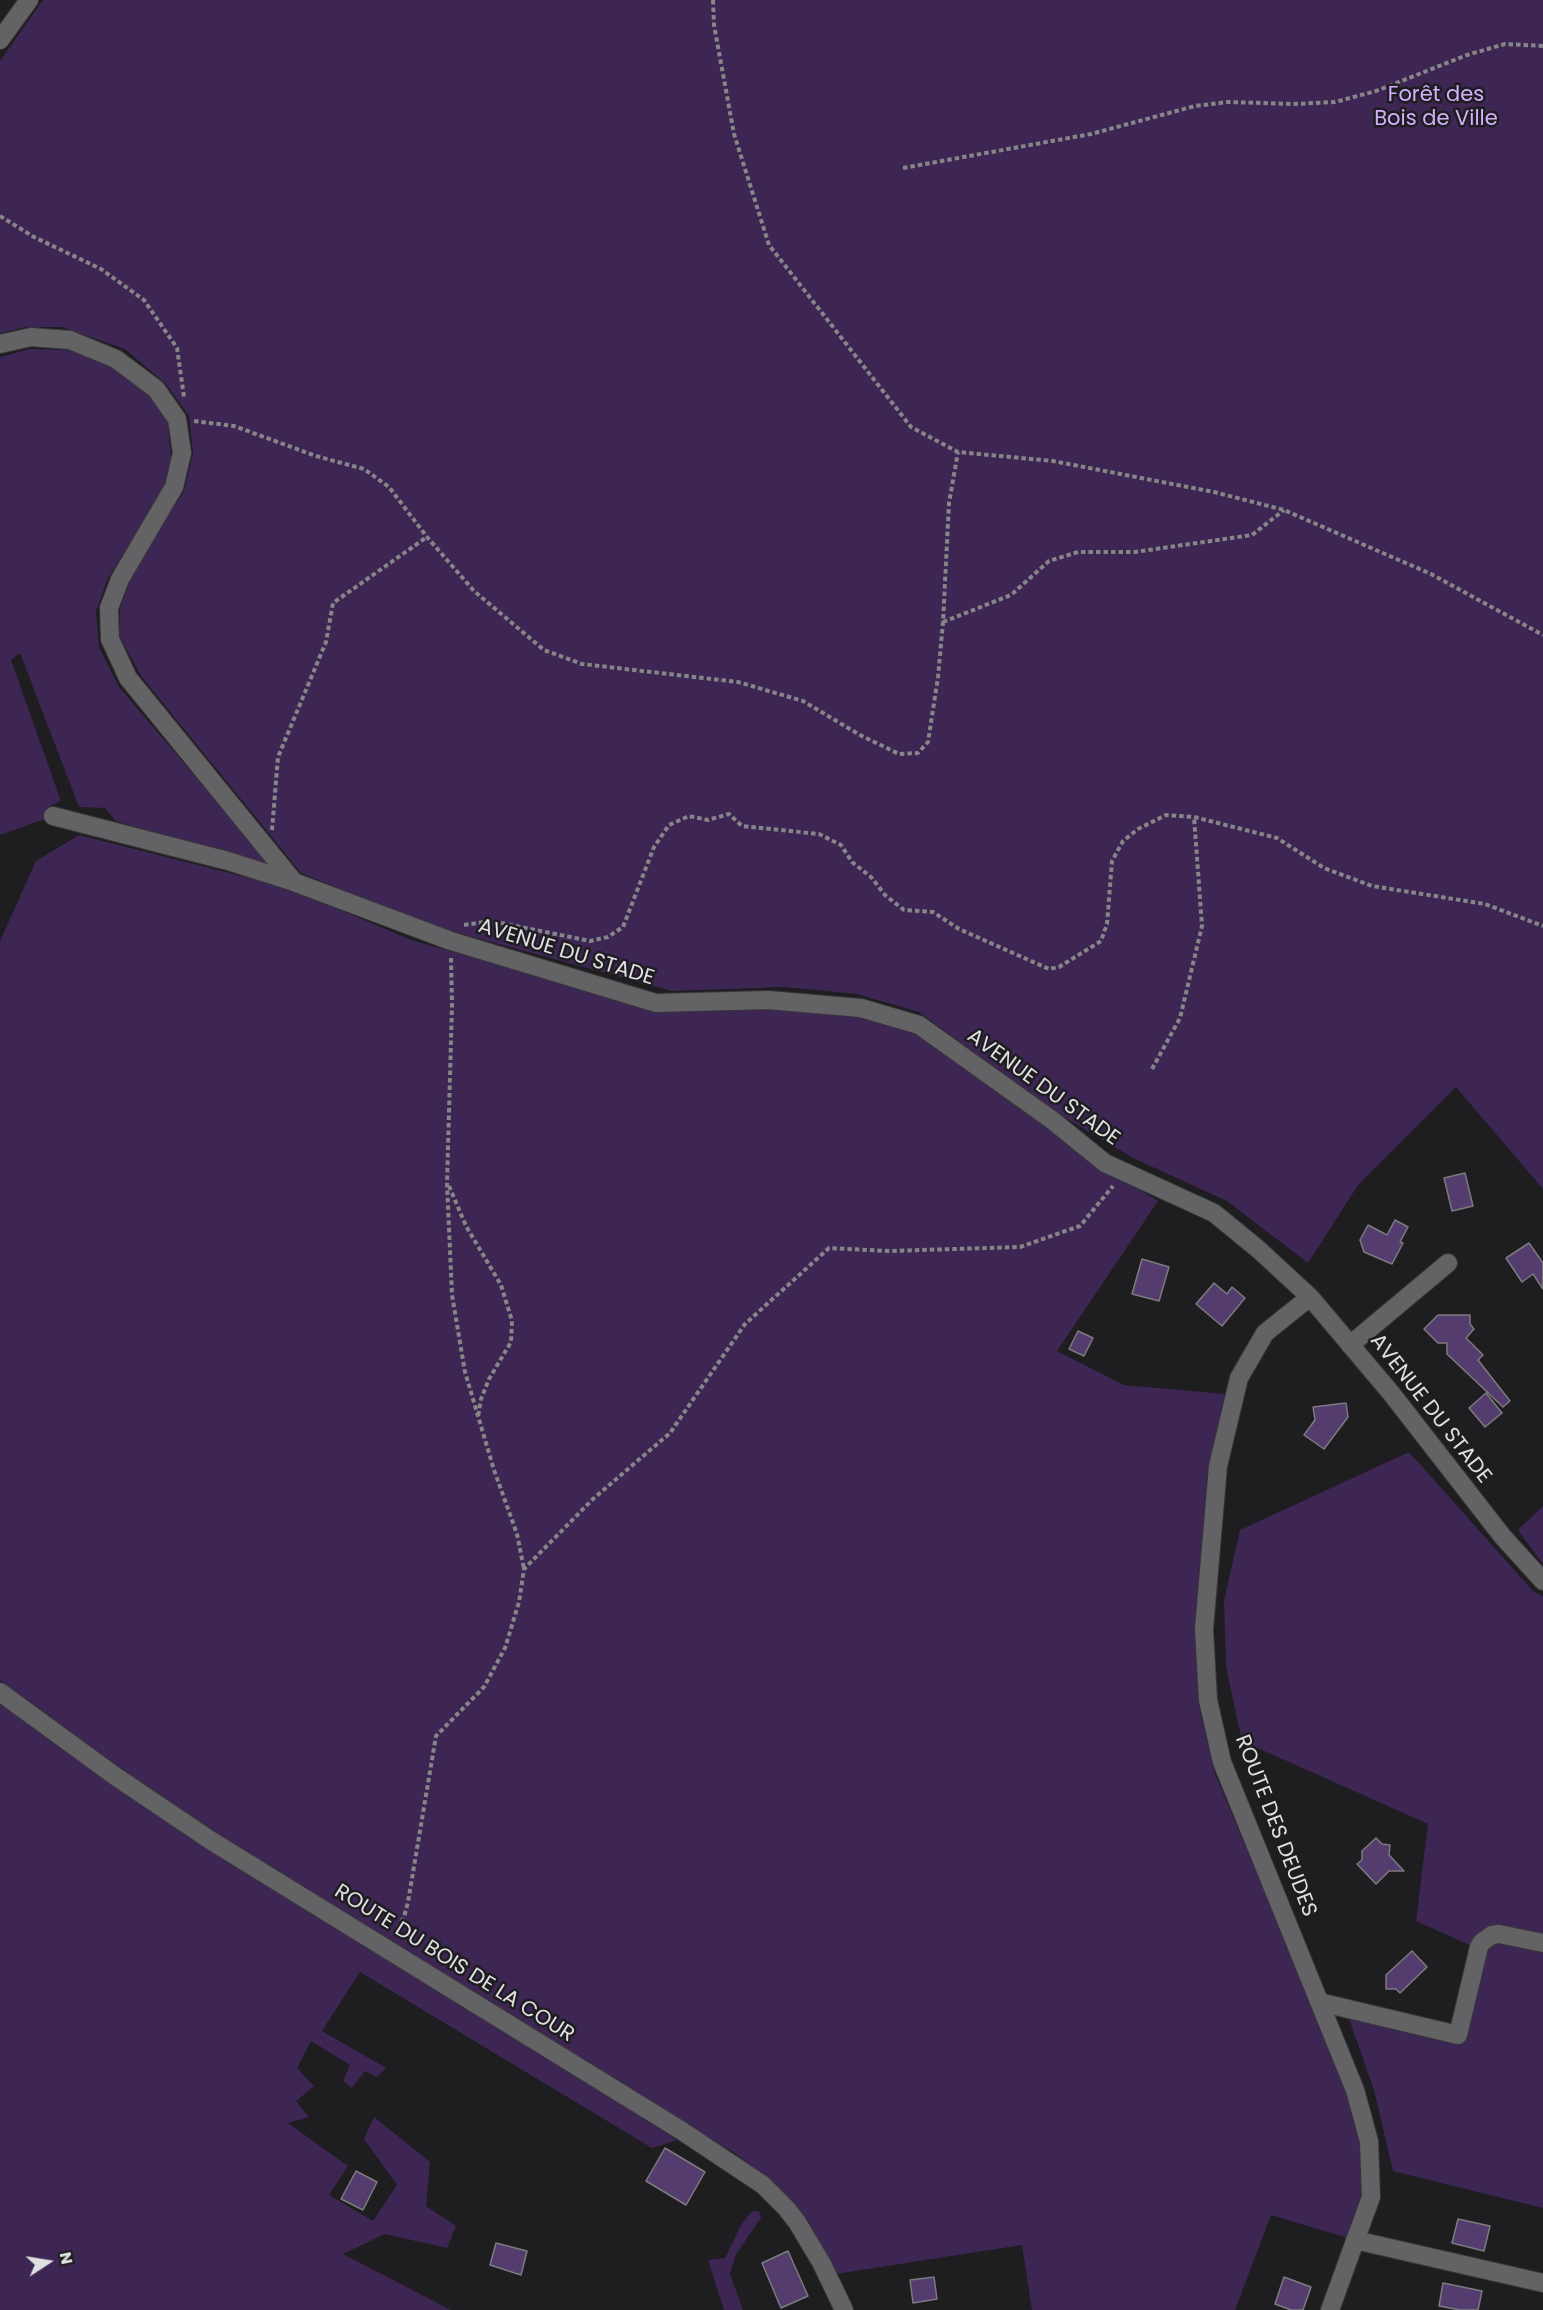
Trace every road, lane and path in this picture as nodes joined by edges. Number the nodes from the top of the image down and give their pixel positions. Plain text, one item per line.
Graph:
1 (29, 0) edge
2 (713, 0) edge
3 (0, 40) edge
4 (1543, 46) edge
5 (903, 168) dead end
6 (0, 216) edge
7 (0, 344) edge
8 (177, 419) junction
9 (958, 452) junction
10 (1284, 510) junction
11 (427, 537) junction
12 (943, 622) junction
13 (1543, 635) edge
14 (53, 816) dead end
15 (1194, 817) junction
16 (265, 847) junction
17 (294, 882) junction
18 (1543, 926) edge
19 (451, 941) junction
20 (1152, 1069) dead end
21 (1125, 1172) junction
22 (447, 1183) junction
23 (1448, 1263) dead end
24 (1310, 1297) junction
25 (1350, 1345) junction
26 (478, 1418) junction
27 (524, 1569) junction
28 (1543, 1581) edge
29 (0, 1692) edge
30 (1543, 1943) edge
31 (382, 1946) junction
32 (1320, 2002) junction
33 (1355, 2240) junction
34 (1543, 2283) edge
35 (844, 2310) edge
36 (1330, 2310) edge

1 - 3 street
2 - 9 path
4 - 5 path
6 - 8 path
7 - 8 street, AVENUE DU STADE
8 - 11 path
8 - 16 street, AVENUE DU STADE
9 - 10 path
9 - 12 path
10 - 12 path
10 - 13 path
11 - 12 path
11 - 16 path
14 - 17 street
15 - 18 path
15 - 19 path
15 - 20 path
16 - 17 street, AVENUE DU STADE
17 - 19 street, AVENUE DU STADE
19 - 21 street, AVENUE DU STADE
19 - 22 path
21 - 24 street, AVENUE DU STADE
21 - 27 path
22 - 26 path
22 - 26 path
23 - 25 street
24 - 25 street, AVENUE DU STADE
24 - 32 street, ROUTE DES DEUDES
25 - 28 street, AVENUE DU STADE
26 - 27 path
27 - 31 path
29 - 31 street, ROUTE DU BOIS DE LA COUR
30 - 32 street
31 - 35 street, ROUTE DU BOIS DE LA COUR
32 - 33 street, ROUTE DES DEUDES
33 - 34 street
33 - 36 street, ROUTE DES DEUDES

